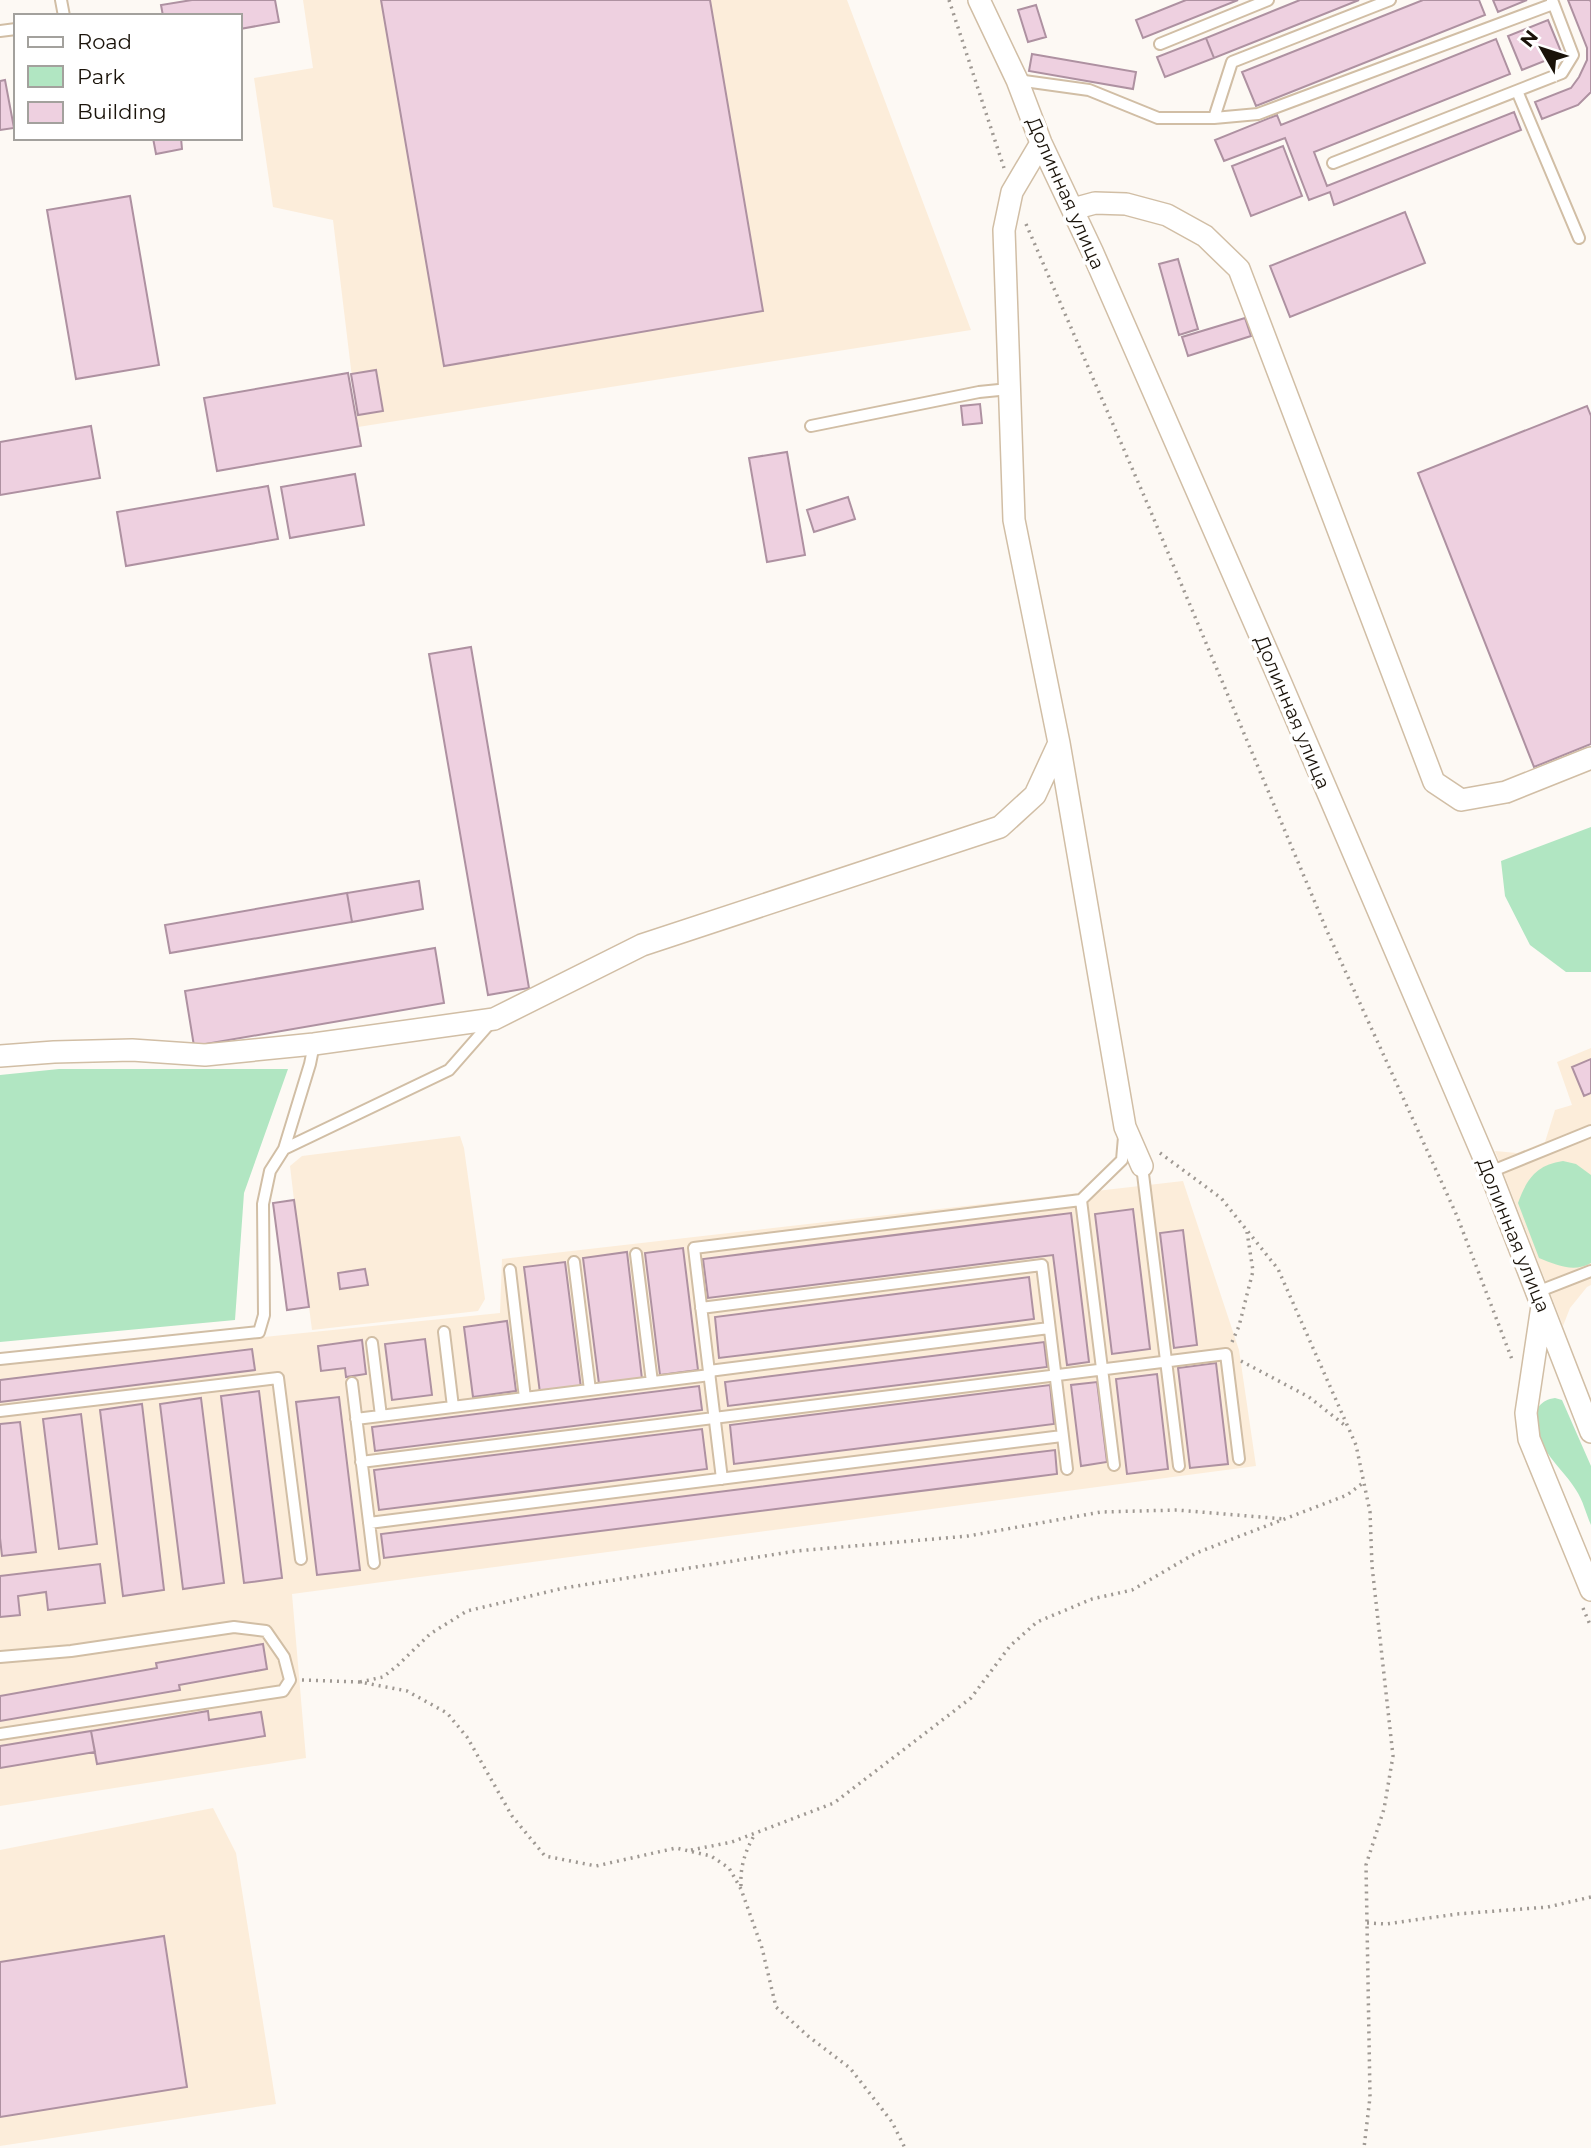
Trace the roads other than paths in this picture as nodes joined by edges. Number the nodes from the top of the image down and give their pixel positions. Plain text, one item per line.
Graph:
1 (979, 0) edge
2 (1268, 0) edge
3 (1390, 0) edge
4 (1553, 2) edge
5 (1160, 44) dead end
6 (1017, 80) junction
7 (1517, 91) junction
8 (1214, 118) junction
9 (1041, 143) junction
10 (1333, 163) dead end
11 (1073, 209) junction
12 (1579, 238) dead end
13 (1009, 389) junction
14 (811, 426) dead end
15 (1059, 743) junction
16 (1591, 758) edge
17 (494, 1019) junction
18 (313, 1044) junction
19 (0, 1056) edge
20 (1125, 1127) junction
21 (1591, 1131) edge
22 (284, 1149) junction
23 (1142, 1166) joint
24 (1490, 1172) junction
25 (1081, 1200) junction
26 (636, 1254) dead end
27 (574, 1262) dead end
28 (510, 1270) dead end
29 (1591, 1271) edge
30 (1540, 1298) junction
31 (701, 1308) junction
32 (1049, 1328) junction
33 (444, 1332) dead end
34 (372, 1343) dead end
35 (0, 1359) edge
36 (1166, 1361) junction
37 (1102, 1369) junction
38 (709, 1373) junction
39 (1055, 1375) junction
40 (652, 1382) junction
41 (352, 1383) dead end
42 (590, 1390) junction
43 (526, 1398) junction
44 (453, 1407) junction
45 (0, 1411) edge
46 (381, 1416) junction
47 (715, 1418) junction
48 (356, 1419) junction
49 (1591, 1432) edge
50 (1062, 1436) junction
51 (1239, 1459) dead end
52 (361, 1462) junction
53 (1114, 1465) dead end
54 (1178, 1466) dead end
55 (1067, 1469) dead end
56 (722, 1479) junction
57 (369, 1523) junction
58 (301, 1559) dead end
59 (374, 1563) dead end
60 (1586, 1596) edge
61 (0, 1657) edge
62 (0, 1734) edge

1 - 6 street, Долинная улица
2 - 5 lane
3 - 8 lane
4 - 7 lane
4 - 8 lane
6 - 8 lane
6 - 9 street, Долинная улица
7 - 10 lane
7 - 12 lane
9 - 11 street, Долинная улица
9 - 13 street
11 - 16 street
11 - 24 street, Долинная улица
13 - 14 lane
13 - 15 street
15 - 17 street
15 - 20 street
17 - 18 street
17 - 22 lane
18 - 19 street
18 - 22 lane
20 - 23 street
20 - 25 lane
21 - 24 lane
22 - 35 lane
23 - 36 lane
24 - 30 street, Долинная улица
25 - 31 lane
25 - 37 lane
26 - 40 lane
27 - 42 lane
28 - 43 lane
29 - 30 lane
30 - 49 street, Долинная улица
30 - 60 street
31 - 32 lane
31 - 38 lane
32 - 38 lane
32 - 39 lane
33 - 44 lane
34 - 46 lane
36 - 37 lane
36 - 51 lane
36 - 54 lane
37 - 39 lane
37 - 53 lane
38 - 40 lane
38 - 47 lane
39 - 47 lane
39 - 50 lane
40 - 42 lane
41 - 48 lane
42 - 43 lane
43 - 44 lane
44 - 46 lane
45 - 58 lane
46 - 48 lane
47 - 52 lane
47 - 56 lane
48 - 52 lane
50 - 55 lane
50 - 56 lane
52 - 57 lane
56 - 57 lane
57 - 59 lane
61 - 62 lane

